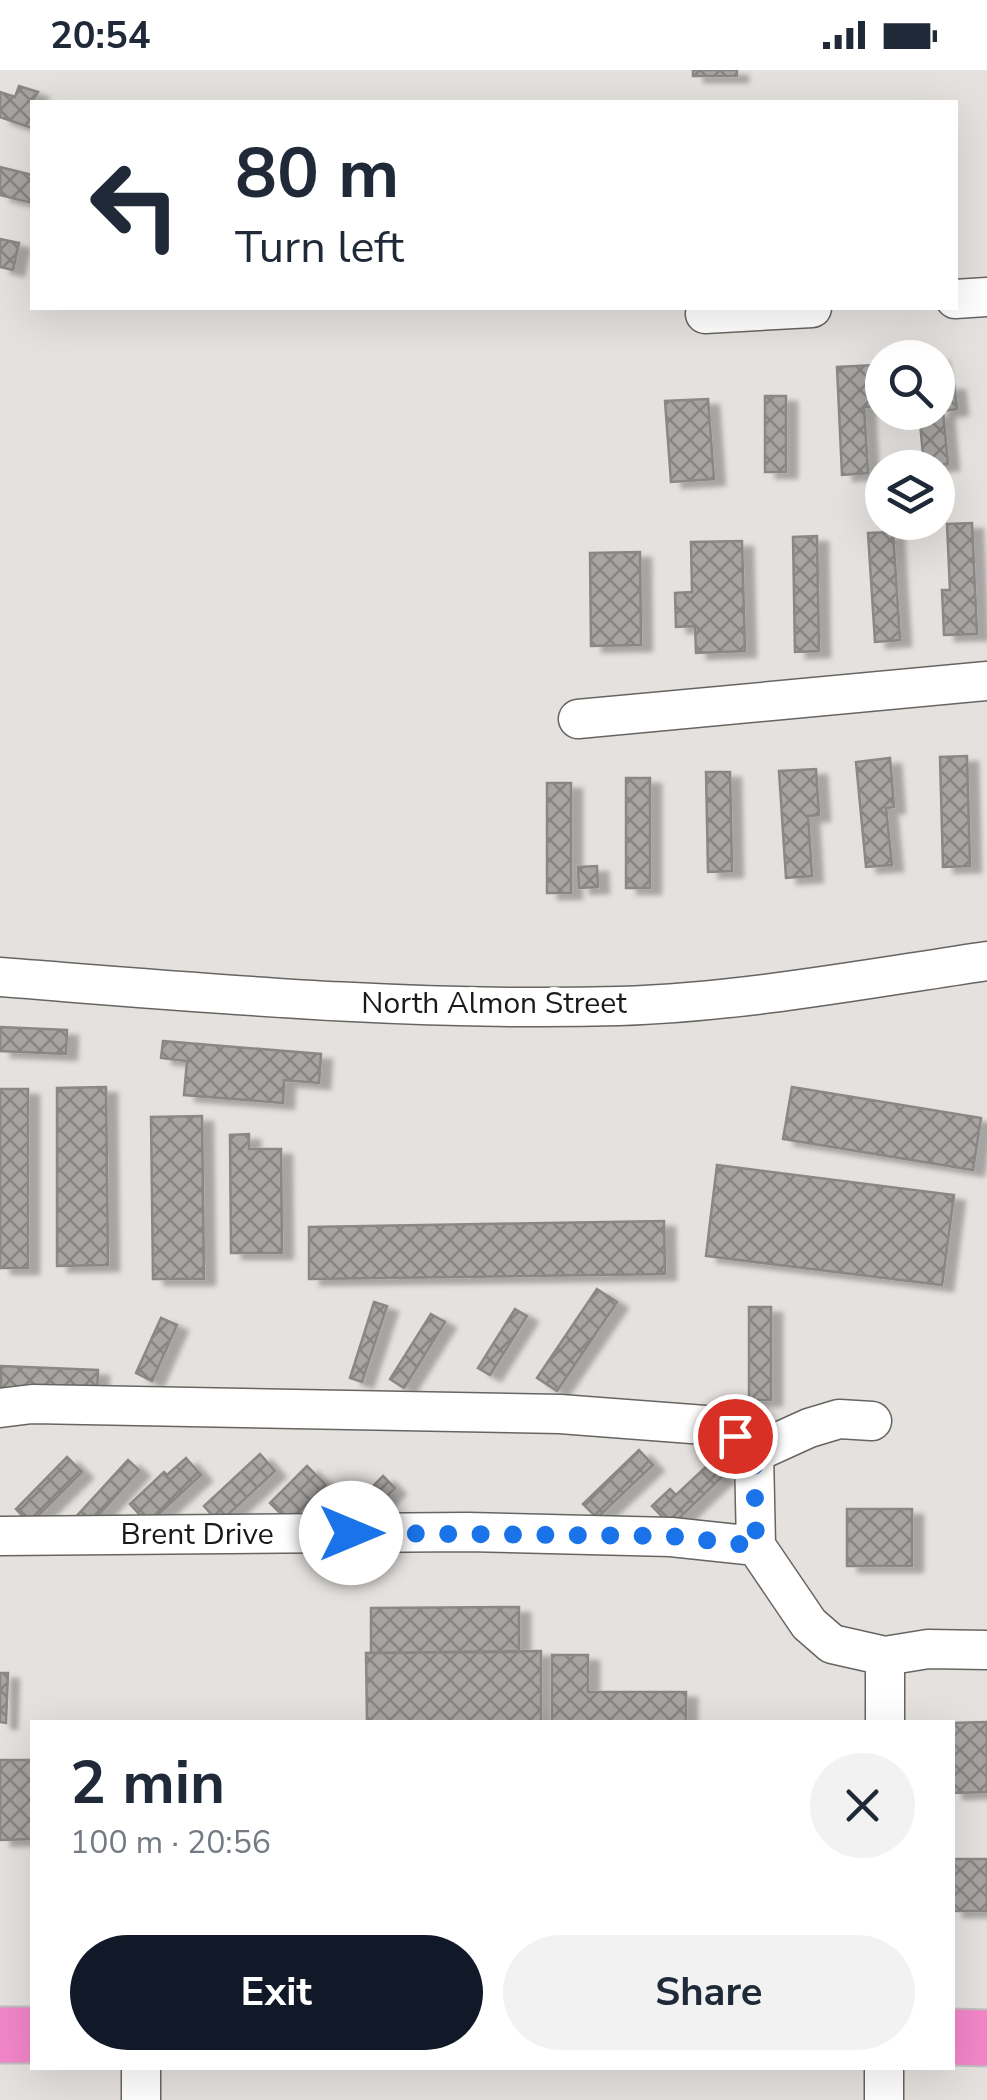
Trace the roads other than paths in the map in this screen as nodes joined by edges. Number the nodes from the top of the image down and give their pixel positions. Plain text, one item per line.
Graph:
1 (987, 297) edge
2 (958, 299) edge
3 (776, 310) edge
4 (705, 314) dead end
5 (987, 681) edge
6 (578, 720) dead end
7 (987, 961) edge
8 (0, 977) edge
9 (0, 1408) edge
10 (872, 1421) dead end
11 (754, 1453) junction
12 (0, 1536) edge
13 (756, 1546) junction
14 (987, 1650) edge
15 (884, 1656) junction
16 (885, 1720) edge
17 (30, 2034) edge
18 (0, 2035) edge
19 (955, 2038) edge
20 (987, 2038) edge
21 (141, 2070) edge
22 (884, 2070) edge
23 (141, 2100) edge
24 (884, 2100) edge

1 - 2 street
3 - 4 street
5 - 6 street
7 - 8 street, North Almon Street
9 - 11 street
10 - 11 street
11 - 13 street
12 - 13 street, Brent Drive
13 - 15 street
14 - 15 street
15 - 16 street
17 - 18 highway
19 - 20 highway
21 - 23 street
22 - 24 street

